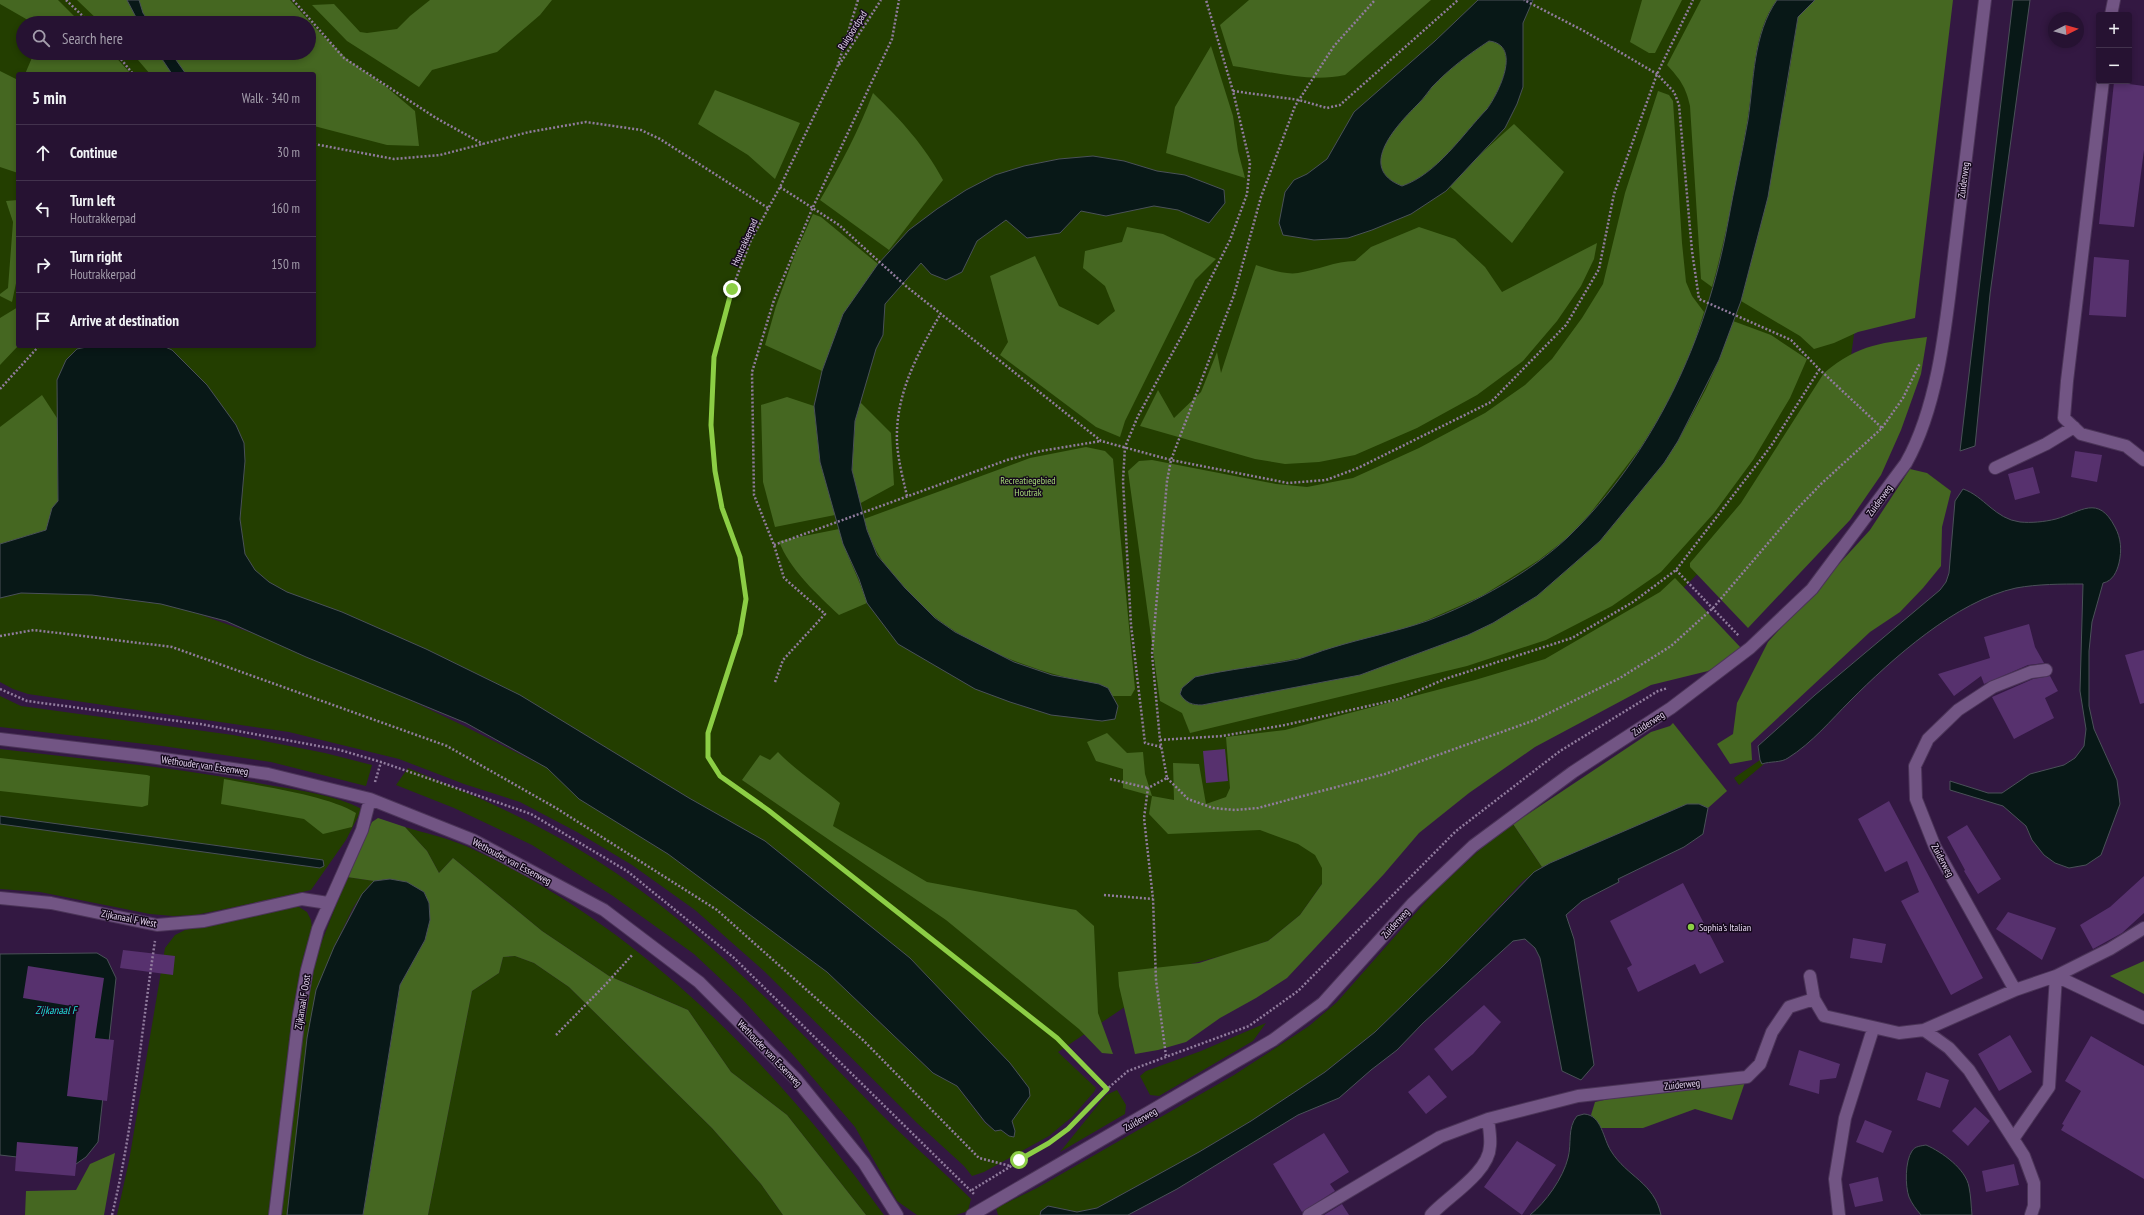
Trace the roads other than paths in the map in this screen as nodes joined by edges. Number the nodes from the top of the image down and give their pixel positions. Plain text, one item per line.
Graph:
1 (1985, 0) edge
2 (2114, 0) edge
3 (2112, 12) edge
4 (2104, 84) edge
5 (2074, 427) junction
6 (2144, 460) edge
7 (1995, 468) dead end
8 (2046, 670) dead end
9 (0, 739) edge
10 (370, 799) junction
11 (0, 898) edge
12 (328, 904) junction
13 (2144, 928) edge
14 (1810, 976) dead end
15 (2056, 976) junction
16 (2014, 990) junction
17 (1814, 999) junction
18 (2144, 1018) edge
19 (1873, 1029) junction
20 (1924, 1030) junction
21 (1488, 1119) junction
22 (2013, 1139) junction
23 (275, 1215) edge
24 (897, 1215) edge
25 (972, 1215) edge
26 (1309, 1215) edge
27 (1431, 1215) edge
28 (1838, 1215) edge
29 (2031, 1215) edge

1 - 25 street, Zuiderweg
2 - 3 street
4 - 5 street
5 - 6 street
5 - 7 street
8 - 16 street, Zuiderweg
9 - 10 street, Wethouder van Essenweg
10 - 12 street, Zijkanaal F Oost
10 - 24 street, Wethouder van Essenweg
11 - 12 street, Zijkanaal F West
12 - 23 street, Zijkanaal F Oost
13 - 15 street
14 - 17 street
15 - 16 street
15 - 18 street
15 - 22 street
16 - 20 street
17 - 19 street
17 - 21 street, Zuiderweg
19 - 20 street
19 - 28 street
20 - 22 street
21 - 26 street, Zuiderweg
21 - 27 street
22 - 29 street

